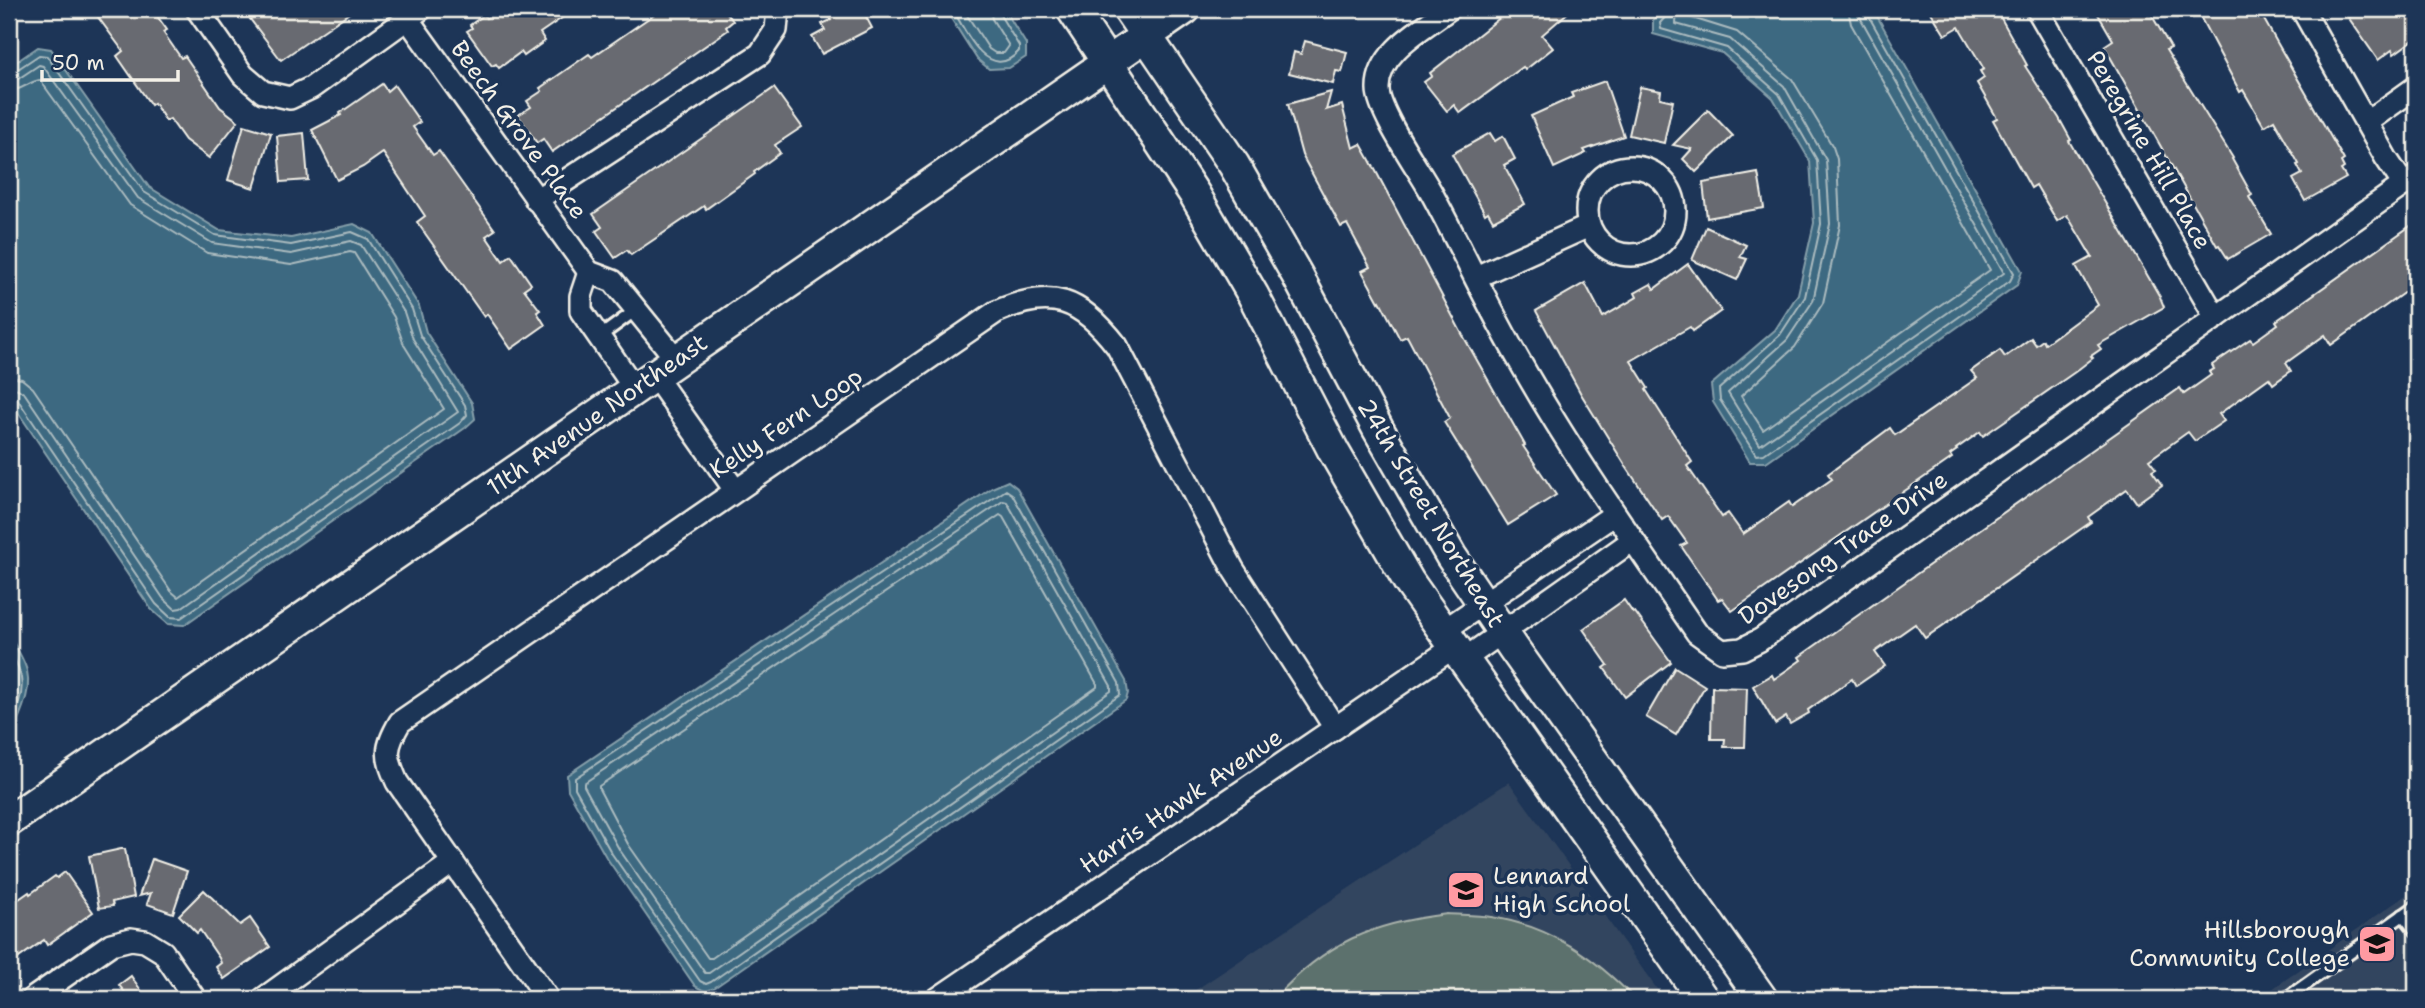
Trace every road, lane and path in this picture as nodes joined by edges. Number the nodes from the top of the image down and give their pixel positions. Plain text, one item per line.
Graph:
1 (197, 9) edge
2 (778, 9) edge
3 (1072, 9) edge
4 (1128, 9) edge
5 (1185, 9) edge
6 (1449, 9) edge
7 (2037, 9) edge
8 (2302, 9) edge
9 (414, 13) edge
10 (1146, 36) junction
11 (1107, 63) junction
12 (2416, 87) edge
13 (2367, 122) junction
14 (2410, 180) edge
15 (536, 200) junction
16 (1589, 226) junction
17 (589, 272) junction
18 (1476, 277) junction
19 (636, 310) junction
20 (2216, 318) junction
21 (599, 337) junction
22 (655, 375) junction
23 (735, 490) junction
24 (1615, 514) junction
25 (1633, 540) junction
26 (1483, 603) junction
27 (1502, 631) junction
28 (1453, 646) junction
29 (1335, 727) junction
30 (9, 821) edge
31 (453, 862) junction
32 (2416, 906) edge
33 (2403, 915) junction
34 (2416, 931) edge
35 (32, 999) edge
36 (195, 999) edge
37 (263, 999) edge
38 (548, 999) edge
39 (937, 999) edge
40 (1703, 999) edge
41 (1762, 999) edge
42 (2285, 999) edge

1 - 9 street
2 - 15 street
3 - 11 street, 24th Street Northeast
4 - 10 street, 24th Street Northeast
5 - 10 street, 11th Avenue Northeast
6 - 18 street, Dovesong Trace Drive
7 - 20 street, Peregrine Hill Place
8 - 13 street
9 - 15 street, Beech Grove Place
10 - 11 street, 11th Avenue Northeast
10 - 26 street, 24th Street Northeast
11 - 22 street, 11th Avenue Northeast
11 - 28 street, 24th Street Northeast
12 - 13 street
13 - 14 street
14 - 20 street, Dovesong Trace Drive
15 - 17 street, Beech Grove Place
16 - 16 street
16 - 18 street
17 - 19 street, Beech Grove Place
17 - 21 street
18 - 24 street, Dovesong Trace Drive
19 - 21 lane
19 - 22 street, Beech Grove Place
20 - 25 street, Dovesong Trace Drive
21 - 22 street
22 - 23 street
22 - 30 street, 11th Avenue Northeast
23 - 29 street, Kelly Fern Loop
23 - 31 street, Kelly Fern Loop
24 - 25 street, Dovesong Trace Drive
24 - 26 street
25 - 27 street
26 - 27 street, 24th Street Northeast
26 - 28 street
27 - 28 street
27 - 41 street, 24th Street Northeast
28 - 29 street, Harris Hawk Avenue
28 - 40 street, 24th Street Northeast
29 - 39 street, Harris Hawk Avenue
31 - 37 street
31 - 38 street, Kelly Fern Loop
32 - 33 lane
33 - 34 lane
33 - 42 lane
35 - 36 street

